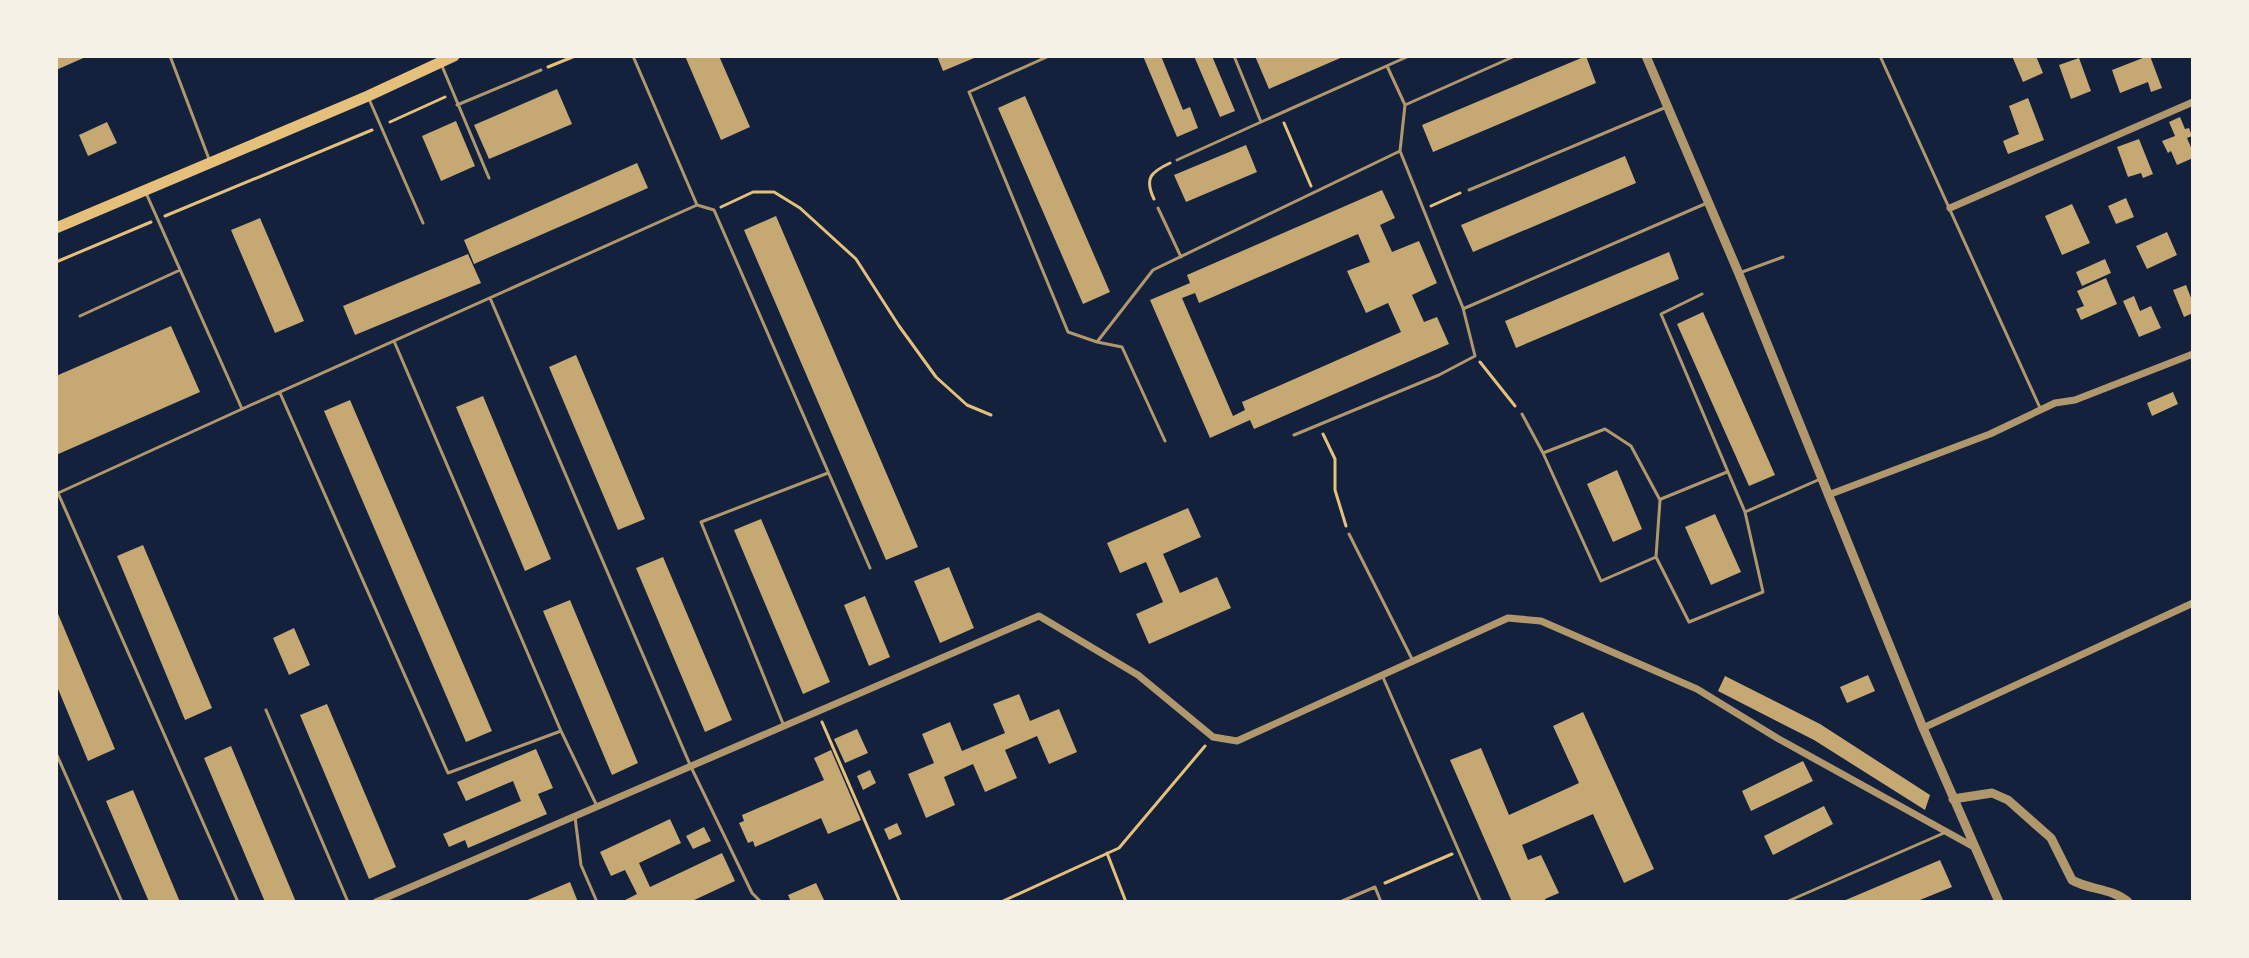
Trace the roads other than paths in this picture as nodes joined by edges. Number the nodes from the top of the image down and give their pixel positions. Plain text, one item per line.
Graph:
1 (170, 56) edge
2 (454, 56) edge
3 (633, 56) edge
4 (1049, 56) edge
5 (1234, 56) edge
6 (1409, 56) edge
7 (1515, 56) edge
8 (1646, 56) edge
9 (1880, 56) edge
10 (440, 62) junction
11 (1387, 66) junction
12 (541, 70) road end
13 (368, 96) junction
14 (2193, 102) edge
15 (457, 105) junction
16 (1405, 105) junction
17 (1667, 106) junction
18 (1261, 122) junction
19 (1400, 151) junction
20 (1177, 160) road end
21 (210, 162) junction
22 (489, 178) dead end
23 (145, 190) junction
24 (1469, 190) road end
25 (1707, 203) junction
26 (697, 205) junction
27 (1158, 208) road end
28 (1950, 208) junction
29 (423, 223) dead end
30 (56, 228) edge
31 (1181, 257) junction
32 (1783, 257) dead end
33 (180, 270) junction
34 (1739, 274) junction
35 (1702, 294) dead end
36 (490, 298) junction
37 (1463, 308) junction
38 (80, 316) dead end
39 (394, 341) junction
40 (1097, 342) junction
41 (2193, 354) edge
42 (280, 393) junction
43 (242, 409) junction
44 (2041, 410) junction
45 (1522, 414) road end
46 (1294, 435) dead end
47 (1165, 441) dead end
48 (1543, 453) junction
49 (1727, 472) junction
50 (828, 473) junction
51 (1822, 479) junction
52 (57, 494) edge
53 (1828, 495) junction
54 (1660, 500) junction
55 (1745, 512) junction
56 (1349, 534) road end
57 (1656, 557) junction
58 (870, 568) dead end
59 (2193, 603) edge
60 (1413, 661) junction
61 (1382, 675) junction
62 (266, 710) dead end
63 (784, 726) junction
64 (1923, 728) junction
65 (561, 731) junction
66 (56, 753) edge
67 (691, 767) junction
68 (1953, 799) junction
69 (597, 807) junction
70 (575, 817) junction
71 (1944, 833) junction
72 (1974, 847) junction
73 (122, 902) edge
74 (238, 902) edge
75 (348, 902) edge
76 (376, 902) edge
77 (597, 902) edge
78 (761, 902) edge
79 (1340, 902) edge
80 (1381, 902) edge
81 (1481, 902) edge
82 (1786, 902) edge
83 (1999, 902) edge
84 (2128, 902) edge

1 - 21 lane
2 - 10 main road
3 - 26 lane
4 - 40 lane
5 - 18 lane
6 - 11 lane
7 - 16 lane
8 - 17 street
9 - 28 lane
10 - 13 main road
10 - 15 lane
11 - 16 lane
11 - 18 lane
12 - 15 lane
13 - 21 main road
13 - 29 lane
14 - 28 street
15 - 22 lane
16 - 19 lane
17 - 24 lane
17 - 25 street
18 - 20 lane
19 - 31 lane
19 - 37 lane
21 - 23 main road
23 - 30 main road
23 - 33 lane
25 - 34 street
25 - 37 lane
26 - 36 lane
26 - 50 lane
27 - 31 lane
28 - 44 lane
31 - 40 lane
32 - 34 lane
33 - 38 lane
33 - 43 lane
34 - 51 street
35 - 49 lane
36 - 39 lane
36 - 67 lane
37 - 46 lane
39 - 42 lane
39 - 65 lane
40 - 47 lane
41 - 44 street
42 - 43 lane
42 - 65 lane
43 - 52 lane
44 - 53 street
45 - 48 lane
48 - 54 lane
48 - 57 lane
49 - 54 lane
49 - 55 lane
50 - 58 lane
50 - 63 lane
51 - 53 street
51 - 55 lane
52 - 74 lane
53 - 64 street
54 - 57 lane
55 - 57 lane
56 - 60 lane
59 - 64 street
60 - 61 street
60 - 71 street
61 - 63 street
61 - 81 lane
62 - 75 lane
63 - 67 street
64 - 68 street
65 - 69 lane
66 - 73 lane
67 - 69 street
67 - 78 lane
68 - 72 street
68 - 84 street
69 - 70 street
70 - 76 street
70 - 77 lane
71 - 72 street
71 - 82 lane
72 - 83 street
79 - 80 lane

